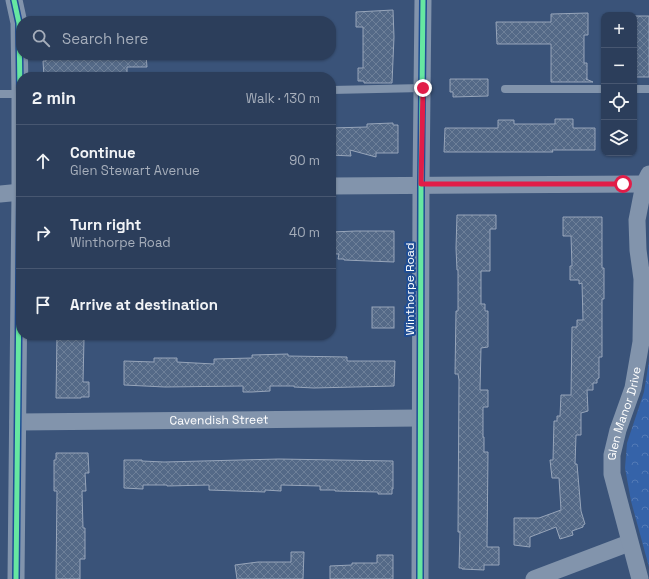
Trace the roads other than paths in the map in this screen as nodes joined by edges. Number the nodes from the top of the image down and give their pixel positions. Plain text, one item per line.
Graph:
1 (14, 0) edge
2 (423, 0) edge
3 (17, 16) edge
4 (20, 60) edge
5 (20, 72) edge
6 (423, 88) junction
7 (505, 89) dead end
8 (601, 89) edge
9 (637, 89) edge
10 (649, 89) edge
11 (336, 90) edge
12 (0, 94) edge
13 (16, 94) edge
14 (647, 179) edge
15 (421, 184) junction
16 (336, 186) edge
17 (16, 192) edge
18 (0, 194) edge
19 (19, 340) edge
20 (419, 418) junction
21 (18, 422) junction
22 (629, 543) junction
23 (16, 579) edge
24 (420, 579) edge
25 (534, 579) edge
26 (640, 579) edge

1 - 3 street
2 - 6 street, Winthorpe Road
4 - 5 street
6 - 11 lane
6 - 15 street, Winthorpe Road
7 - 8 lane
9 - 10 lane
12 - 13 lane
14 - 15 street
14 - 22 street, Glen Manor Drive
15 - 16 street
15 - 20 street, Winthorpe Road
17 - 18 street
19 - 21 street
20 - 21 street, Cavendish Street
20 - 24 street, Winthorpe Road
21 - 23 street
22 - 25 street
22 - 26 street, Glen Manor Drive

